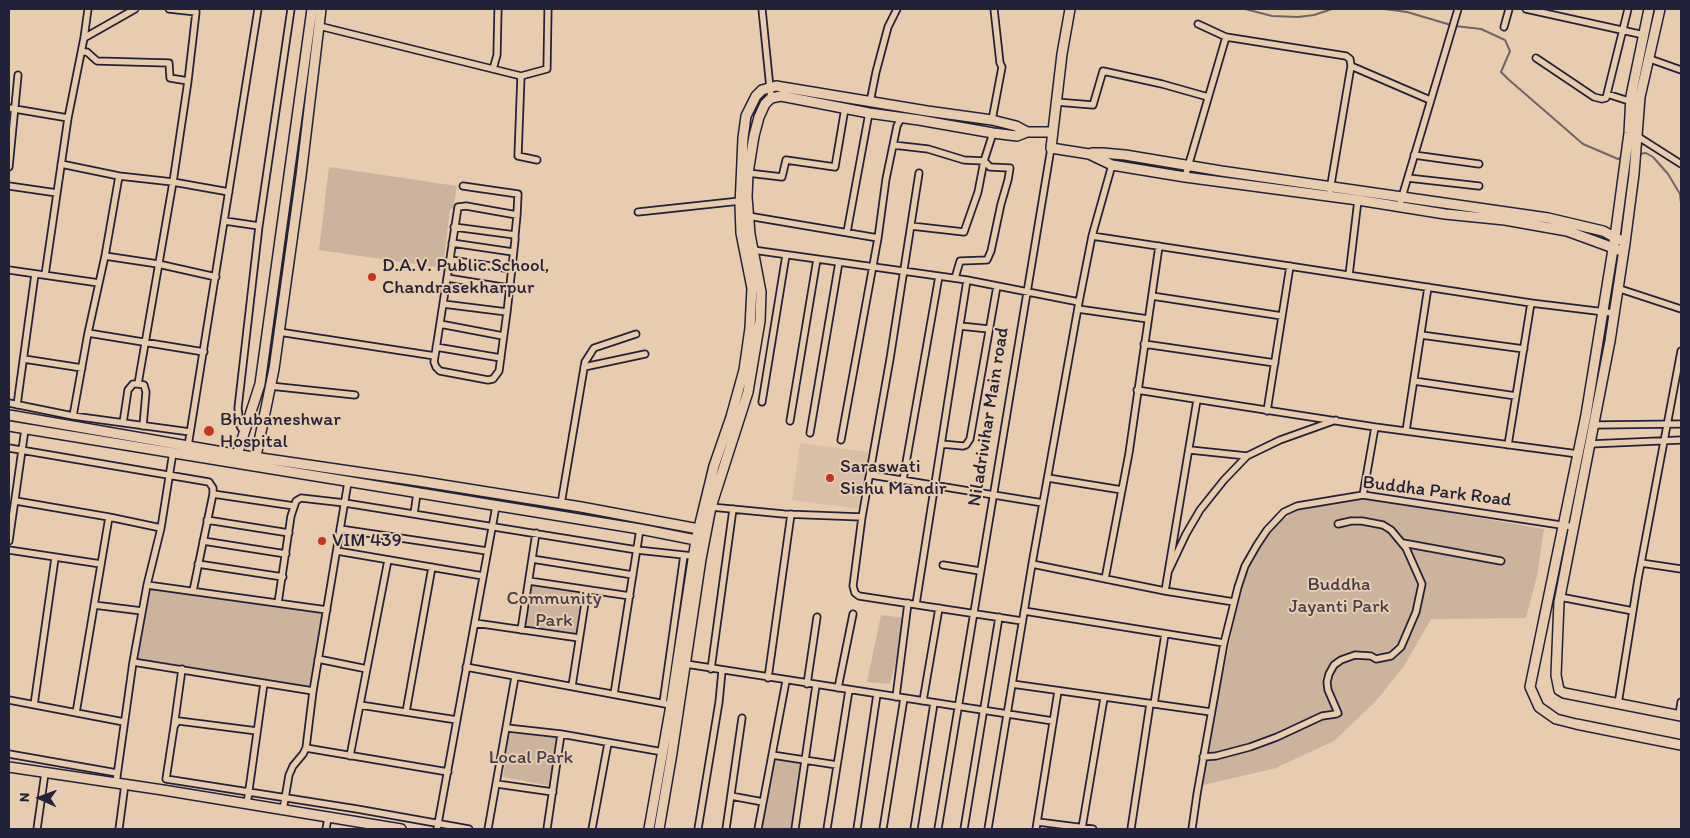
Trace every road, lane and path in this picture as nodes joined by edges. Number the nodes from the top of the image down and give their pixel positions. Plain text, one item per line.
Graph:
1 (88, 9) edge
2 (135, 9) edge
3 (169, 9) edge
4 (258, 9) edge
5 (292, 9) edge
6 (312, 9) edge
7 (322, 9) edge
8 (498, 9) edge
9 (548, 9) edge
10 (762, 9) edge
11 (897, 9) edge
12 (994, 9) edge
13 (1070, 9) edge
14 (1458, 9) edge
15 (1509, 9) edge
16 (1526, 9) edge
17 (1628, 9) edge
18 (1649, 9) edge
19 (1660, 9) edge
20 (197, 10) edge
21 (1198, 24) dead end
22 (319, 26) junction
23 (1504, 27) dead end
24 (1623, 30) junction
25 (1644, 35) junction
26 (1226, 37) junction
27 (84, 38) junction
28 (82, 52) junction
29 (1536, 58) dead end
30 (1650, 58) junction
31 (1351, 66) junction
32 (493, 69) junction
33 (1681, 70) edge
34 (18, 75) dead end
35 (521, 76) junction
36 (188, 81) junction
37 (770, 87) junction
38 (1608, 94) junction
39 (1208, 97) junction
40 (772, 98) junction
41 (1430, 100) junction
42 (870, 102) junction
43 (1056, 102) junction
44 (1635, 104) junction
45 (12, 108) edge
46 (845, 108) junction
47 (869, 113) junction
48 (68, 118) junction
49 (901, 118) junction
50 (992, 120) junction
51 (1027, 132) junction
52 (1052, 132) junction
53 (993, 133) junction
54 (1637, 136) junction
55 (1632, 145) junction
56 (893, 146) junction
57 (1051, 148) junction
58 (1089, 154) junction
59 (1414, 155) junction
60 (537, 160) dead end
61 (984, 161) junction
62 (61, 164) junction
63 (1479, 164) dead end
64 (1681, 164) edge
65 (1112, 165) junction
66 (1188, 166) junction
67 (9, 167) edge
68 (748, 173) junction
69 (919, 173) dead end
70 (119, 176) junction
71 (1185, 177) junction
72 (1408, 178) junction
73 (173, 182) junction
74 (9, 186) edge
75 (463, 186) dead end
76 (1479, 186) dead end
77 (228, 192) junction
78 (1330, 192) junction
79 (57, 193) junction
80 (1402, 197) junction
81 (1358, 200) junction
82 (740, 201) junction
83 (1399, 207) junction
84 (638, 212) dead end
85 (517, 214) junction
86 (748, 216) junction
87 (225, 221) junction
88 (259, 226) junction
89 (911, 226) junction
90 (454, 227) junction
91 (847, 232) junction
92 (515, 235) junction
93 (1092, 236) junction
94 (1615, 237) junction
95 (878, 238) junction
96 (452, 243) junction
97 (1159, 246) junction
98 (1614, 248) junction
99 (1624, 248) junction
100 (753, 250) junction
101 (513, 252) junction
102 (786, 255) junction
103 (105, 256) junction
104 (817, 259) junction
105 (450, 260) junction
106 (839, 262) junction
107 (158, 264) junction
108 (872, 266) junction
109 (1290, 266) junction
110 (511, 269) junction
111 (9, 270) edge
112 (904, 270) junction
113 (35, 274) junction
114 (1349, 275) junction
115 (45, 276) junction
116 (939, 276) junction
117 (216, 277) junction
118 (447, 278) junction
119 (955, 278) junction
120 (967, 280) junction
121 (99, 283) junction
122 (997, 286) junction
123 (1428, 287) junction
124 (509, 288) junction
125 (1617, 288) junction
126 (1027, 292) junction
127 (1152, 296) junction
128 (1079, 302) junction
129 (1531, 303) junction
130 (443, 304) junction
131 (1078, 309) junction
132 (1681, 309) edge
133 (506, 312) junction
134 (1603, 312) junction
135 (1613, 313) junction
136 (1282, 316) junction
137 (1148, 319) junction
138 (440, 324) junction
139 (960, 326) junction
140 (989, 329) junction
141 (88, 332) junction
142 (279, 332) junction
143 (636, 334) dead end
144 (1421, 335) junction
145 (504, 336) junction
146 (145, 342) junction
147 (1144, 344) junction
148 (436, 347) junction
149 (1524, 349) junction
150 (1681, 351) edge
151 (204, 352) junction
152 (645, 354) dead end
153 (435, 356) junction
154 (24, 358) junction
155 (501, 358) junction
156 (1275, 363) junction
157 (584, 367) junction
158 (82, 368) junction
159 (1414, 381) junction
160 (138, 384) junction
161 (270, 386) junction
162 (1138, 390) junction
163 (355, 395) dead end
164 (1516, 396) junction
165 (1197, 400) junction
166 (762, 402) dead end
167 (9, 403) edge
168 (17, 405) junction
169 (1267, 411) junction
170 (1591, 412) junction
171 (11, 416) edge
172 (73, 416) junction
173 (1336, 420) junction
174 (790, 421) dead end
175 (123, 423) junction
176 (1668, 424) junction
177 (1681, 424) edge
178 (1594, 425) junction
179 (10, 426) edge
180 (143, 426) junction
181 (1375, 427) junction
182 (25, 429) junction
183 (1406, 431) junction
184 (190, 432) junction
185 (244, 433) junction
186 (810, 433) dead end
187 (841, 440) dead end
188 (1681, 440) edge
189 (1665, 441) junction
190 (941, 444) junction
191 (1590, 444) junction
192 (1508, 445) junction
193 (188, 446) junction
194 (9, 448) edge
195 (22, 450) junction
196 (1190, 450) junction
197 (173, 452) junction
198 (237, 453) junction
199 (1578, 454) junction
200 (1247, 456) junction
201 (255, 462) junction
202 (235, 463) junction
203 (170, 474) junction
204 (371, 474) junction
205 (870, 474) junction
206 (1048, 478) junction
207 (903, 480) junction
208 (348, 482) junction
209 (369, 485) junction
210 (935, 485) junction
211 (1122, 490) junction
212 (417, 493) junction
213 (213, 494) junction
214 (993, 495) junction
215 (1363, 495) junction
216 (16, 501) junction
217 (345, 503) junction
218 (1043, 503) junction
219 (561, 504) junction
220 (294, 506) junction
221 (496, 506) junction
222 (711, 507) junction
223 (733, 509) junction
224 (414, 514) junction
225 (792, 514) junction
226 (109, 516) junction
227 (862, 517) junction
228 (207, 520) junction
229 (1338, 524) dead end
230 (1564, 525) junction
231 (492, 526) junction
232 (1574, 527) junction
233 (160, 528) junction
234 (340, 529) junction
235 (640, 529) junction
236 (702, 530) junction
237 (289, 533) junction
238 (536, 534) junction
239 (203, 541) junction
240 (700, 541) junction
241 (9, 542) edge
242 (1403, 544) junction
243 (9, 550) edge
244 (637, 550) junction
245 (337, 551) junction
246 (487, 551) junction
247 (286, 554) junction
248 (688, 556) junction
249 (55, 558) junction
250 (532, 559) junction
251 (388, 560) junction
252 (1501, 561) dead end
253 (1641, 563) junction
254 (101, 564) junction
255 (198, 564) junction
256 (943, 564) dead end
257 (1032, 564) junction
258 (432, 568) junction
259 (1681, 569) edge
260 (1169, 570) junction
261 (980, 571) junction
262 (633, 575) junction
263 (483, 576) junction
264 (282, 577) junction
265 (1553, 577) junction
266 (1564, 578) junction
267 (1104, 579) junction
268 (529, 581) junction
269 (147, 585) junction
270 (587, 590) junction
271 (1166, 591) junction
272 (193, 592) junction
273 (630, 596) junction
274 (1560, 597) junction
275 (1234, 602) junction
276 (278, 603) junction
277 (908, 603) junction
278 (916, 604) junction
279 (94, 605) junction
280 (939, 608) junction
281 (327, 610) junction
282 (142, 611) junction
283 (1024, 611) junction
284 (1633, 611) junction
285 (973, 613) junction
286 (853, 614) dead end
287 (817, 617) dead end
288 (999, 617) junction
289 (1022, 621) junction
290 (474, 623) junction
291 (521, 630) junction
292 (1165, 634) junction
293 (579, 638) junction
294 (1224, 643) junction
295 (318, 659) junction
296 (133, 662) junction
297 (686, 664) junction
298 (466, 667) junction
299 (182, 669) junction
300 (367, 669) junction
301 (711, 669) junction
302 (722, 671) junction
303 (515, 677) junction
304 (768, 678) junction
305 (786, 681) junction
306 (264, 682) junction
307 (807, 684) junction
308 (1012, 684) junction
309 (816, 685) junction
310 (572, 686) junction
311 (678, 686) junction
312 (838, 688) junction
313 (849, 690) junction
314 (313, 691) junction
315 (1058, 691) junction
316 (614, 694) junction
317 (877, 694) junction
318 (896, 697) junction
319 (904, 698) junction
320 (1104, 698) junction
321 (9, 700) edge
322 (923, 701) junction
323 (1681, 702) edge
324 (934, 703) junction
325 (667, 704) junction
326 (1152, 704) junction
327 (1618, 704) junction
328 (34, 705) junction
329 (360, 705) junction
330 (958, 706) junction
331 (983, 711) junction
332 (406, 712) junction
333 (1211, 712) junction
334 (76, 713) junction
335 (1007, 715) junction
336 (1680, 715) edge
337 (742, 718) dead end
338 (457, 720) junction
339 (124, 722) junction
340 (1053, 722) junction
341 (174, 727) junction
342 (507, 728) junction
343 (257, 731) junction
344 (561, 734) junction
345 (608, 743) junction
346 (1681, 745) edge
347 (306, 748) junction
348 (663, 752) junction
349 (9, 754) edge
350 (772, 755) junction
351 (350, 756) junction
352 (1203, 757) junction
353 (805, 760) junction
354 (837, 765) junction
355 (9, 767) edge
356 (448, 772) junction
357 (45, 773) junction
358 (117, 773) junction
359 (121, 784) junction
360 (497, 784) junction
361 (249, 792) junction
362 (553, 792) junction
363 (731, 796) junction
364 (286, 798) junction
365 (763, 802) junction
366 (247, 804) junction
367 (283, 810) junction
368 (328, 818) junction
369 (1038, 822) junction
370 (437, 827) edge
371 (384, 828) edge
372 (1082, 828) junction
373 (37, 829) edge
374 (118, 829) edge
375 (326, 829) edge
376 (401, 829) edge
377 (469, 829) edge
378 (488, 829) edge
379 (547, 829) edge
380 (592, 829) edge
381 (649, 829) edge
382 (659, 829) edge
383 (698, 829) edge
384 (726, 829) edge
385 (758, 829) edge
386 (795, 829) edge
387 (827, 829) edge
388 (857, 829) edge
389 (882, 829) edge
390 (914, 829) edge
391 (938, 829) edge
392 (964, 829) edge
393 (988, 829) edge
394 (1036, 829) edge
395 (1093, 829) edge
396 (1131, 829) edge
397 (1192, 829) edge

1 - 27 street
2 - 27 street
3 - 20 street
4 - 77 street
5 - 88 street
6 - 185 street
7 - 22 street
8 - 32 street
9 - 35 street
10 - 37 street
11 - 42 street
12 - 50 street
13 - 43 street, Niladrivihar Main road
14 - 41 street
15 - 23 street
16 - 24 street
17 - 24 street
18 - 25 street
19 - 30 street
20 - 36 street
21 - 26 street
22 - 32 street
22 - 142 street
24 - 25 street
24 - 38 street
25 - 44 street
26 - 31 street
26 - 39 street
27 - 28 street
28 - 36 street
28 - 48 street
29 - 38 street
30 - 33 street
30 - 44 street
31 - 41 street
31 - 78 street
32 - 35 street
34 - 45 street
35 - 60 street
36 - 73 street
37 - 40 street
37 - 42 street
37 - 82 street
38 - 44 street
39 - 43 street
39 - 66 street
40 - 46 street
40 - 68 street
41 - 59 street
42 - 50 street
43 - 52 street, Niladrivihar Main road
44 - 54 street
44 - 55 street
45 - 48 street
45 - 67 street
46 - 47 street
46 - 68 street
47 - 49 street
47 - 91 street
48 - 62 street
49 - 53 street
49 - 56 street
50 - 51 street
51 - 52 street
51 - 53 street
52 - 57 street, Niladrivihar Main road
53 - 61 street
54 - 55 street
54 - 64 street
55 - 94 street
55 - 99 street
56 - 61 street
56 - 95 street
57 - 58 street
57 - 126 street, Niladrivihar Main road
58 - 65 street
58 - 66 street
59 - 63 street
59 - 72 street
61 - 89 street
61 - 119 street
62 - 70 street
62 - 79 street
65 - 71 street
65 - 93 street
66 - 71 street
66 - 78 street
68 - 86 street
69 - 89 street
70 - 73 street
70 - 103 street
71 - 78 street
72 - 76 street
72 - 80 street
73 - 77 street
73 - 107 street
74 - 79 street
75 - 85 street
77 - 87 street
78 - 80 street
78 - 81 street
79 - 115 street
80 - 83 street
80 - 94 street
81 - 83 street
81 - 114 street
82 - 84 street
82 - 236 street
83 - 98 street
85 - 90 street
85 - 92 street
86 - 91 street
86 - 100 street
87 - 88 street
87 - 117 street
88 - 185 street
89 - 112 street
90 - 92 street
90 - 96 street
91 - 95 street
92 - 101 street
93 - 97 street
93 - 128 street
94 - 98 street
94 - 99 street
95 - 108 street
96 - 101 street
96 - 105 street
97 - 109 street
97 - 127 street
98 - 99 street
98 - 134 street
99 - 125 street
100 - 102 street
100 - 222 street
101 - 110 street
102 - 104 street
102 - 166 street
103 - 107 street
103 - 121 street
104 - 106 street
104 - 174 street
105 - 110 street
105 - 118 street
106 - 108 street
106 - 186 street
107 - 117 street
107 - 146 street
108 - 112 street
108 - 187 street
109 - 114 street
109 - 136 street
110 - 124 street
111 - 113 street
112 - 116 street
112 - 205 street
113 - 115 street
113 - 154 street
114 - 123 street
115 - 121 street
116 - 119 street
116 - 207 street
117 - 151 street
118 - 124 street
118 - 130 street
119 - 120 street
120 - 122 street
120 - 139 street
121 - 141 street
122 - 126 street
122 - 140 street
123 - 129 street
123 - 144 street
124 - 133 street
125 - 132 street
125 - 135 street
126 - 128 street
126 - 214 street, Niladrivihar Main road
127 - 136 street
127 - 137 street
128 - 131 street
129 - 134 street
129 - 149 street
130 - 133 street
130 - 138 street
131 - 137 street
131 - 206 street
133 - 145 street
134 - 135 street
134 - 170 street
135 - 170 street
136 - 156 street
137 - 147 street
138 - 145 street
138 - 148 street
139 - 140 street
139 - 190 street
140 - 190 street
141 - 146 street
141 - 158 street
142 - 153 street
142 - 161 street
143 - 157 street
144 - 149 street
144 - 159 street
145 - 155 street
146 - 151 street
146 - 160 street
147 - 156 street
147 - 162 street
148 - 153 street
148 - 155 street
149 - 164 street
150 - 176 street
151 - 184 street
152 - 157 street
153 - 155 street
154 - 158 street
154 - 168 street
156 - 169 street
157 - 219 street
158 - 172 street
159 - 164 street
159 - 183 street
160 - 175 street
160 - 180 street
161 - 163 street
161 - 201 street
162 - 165 street
162 - 211 street
164 - 192 street
165 - 169 street
165 - 196 street
167 - 168 street
168 - 172 street
169 - 173 street
170 - 178 street
170 - 199 street
171 - 179 street
171 - 193 street
172 - 175 street
173 - 181 street
173 - 200 street
175 - 180 street
176 - 177 street
176 - 178 street
176 - 189 street
178 - 191 street
179 - 182 street
180 - 184 street
181 - 183 street
181 - 215 street
182 - 195 street
182 - 197 street
183 - 192 street
184 - 193 street
185 - 198 street
188 - 189 street
189 - 191 street
189 - 253 street
190 - 210 street
191 - 232 street
192 - 199 street
193 - 198 street
194 - 195 street
195 - 203 street
195 - 216 street
196 - 200 street
196 - 260 street
197 - 202 street
197 - 203 street
198 - 201 street
198 - 202 street
199 - 230 street
200 - 260 street
201 - 202 street
201 - 204 street
201 - 208 street
203 - 213 street
203 - 233 street
204 - 209 street
204 - 219 street
205 - 207 street
205 - 227 street
206 - 211 street
206 - 218 street
207 - 210 street
208 - 209 street
208 - 217 street
209 - 212 street
210 - 214 street
210 - 278 street
211 - 267 street
212 - 221 street
212 - 224 street
213 - 220 street
213 - 228 street
214 - 218 street
214 - 261 street, Niladrivihar Main road
215 - 230 street, Buddha Park Road
215 - 275 street, Buddha Park Road
216 - 226 street
216 - 241 street
217 - 220 street
217 - 224 street
217 - 234 street
218 - 257 street
219 - 236 street
220 - 237 street
221 - 231 street
221 - 235 street
222 - 223 street
222 - 236 street
223 - 225 street
223 - 301 street
224 - 231 street
225 - 227 street
225 - 304 street
226 - 233 street
226 - 254 street
227 - 277 street
228 - 237 street
228 - 239 street
229 - 242 street
230 - 232 street, Buddha Park Road
230 - 265 street
231 - 238 street
231 - 246 street
232 - 266 street
233 - 269 street
234 - 245 street
234 - 246 street
235 - 240 street
235 - 244 street
236 - 240 street
237 - 247 street
238 - 244 street
238 - 250 street
239 - 247 street
239 - 255 street
240 - 248 street
240 - 297 street
242 - 252 street
242 - 352 street
243 - 249 street
244 - 248 street
244 - 262 street
245 - 251 street
245 - 281 street
246 - 263 street
247 - 264 street
248 - 311 street
248 - 325 street
249 - 254 street
249 - 328 street
250 - 262 street
250 - 268 street
251 - 258 street
251 - 300 street
253 - 259 street
253 - 284 street
254 - 279 street
255 - 264 street
255 - 272 street
256 - 261 street
257 - 267 street
257 - 283 street
258 - 263 street
258 - 332 street
260 - 271 street
261 - 285 street, Niladrivihar Main road
262 - 273 street
263 - 290 street
264 - 276 street
265 - 266 street
265 - 346 street
266 - 274 street
267 - 271 street
268 - 270 street
268 - 291 street
269 - 272 street
269 - 282 street
270 - 273 street
270 - 293 street
271 - 275 street
272 - 276 street
273 - 316 street
274 - 284 street
274 - 327 street
275 - 294 street, Buddha Park Road
276 - 281 street
277 - 278 street
277 - 318 street
278 - 280 street
279 - 282 street
279 - 334 street
280 - 285 street
280 - 322 street
281 - 295 street
282 - 296 street
283 - 289 street
283 - 292 street
284 - 327 street
285 - 288 street
285 - 330 street, Niladrivihar Main road
286 - 312 street
287 - 307 street
288 - 289 street
288 - 331 street
289 - 308 street
290 - 291 street
290 - 298 street
291 - 293 street
292 - 294 street
292 - 326 street
293 - 310 street
294 - 333 street, Buddha Park Road
295 - 300 street
295 - 314 street
296 - 299 street
296 - 339 street
297 - 301 street
297 - 311 street
298 - 303 street
298 - 338 street
299 - 306 street
299 - 341 street
300 - 329 street
301 - 302 street
302 - 304 street
302 - 383 street
303 - 310 street
303 - 342 street
304 - 305 street
305 - 307 street
305 - 350 street
306 - 314 street
306 - 343 street
307 - 309 street
308 - 315 street
308 - 335 street
309 - 312 street
309 - 353 street
310 - 316 street
311 - 325 street
311 - 382 street
312 - 313 street
313 - 317 street
313 - 354 street
314 - 347 street
315 - 320 street
315 - 340 street
316 - 325 street
317 - 318 street
317 - 388 street
318 - 319 street
319 - 322 street
319 - 389 street
320 - 326 street
320 - 372 street
321 - 328 street
322 - 324 street
323 - 336 street
324 - 330 street
324 - 390 street
325 - 348 street
326 - 333 street
326 - 396 street
327 - 336 street
328 - 334 street
329 - 332 street
329 - 351 street
330 - 331 street
330 - 391 street, Niladrivihar Main road
331 - 335 street
331 - 392 street
332 - 338 street
333 - 352 street, Buddha Park Road
334 - 339 street
335 - 340 street
335 - 393 street
337 - 363 street
338 - 356 street
339 - 358 street
340 - 369 street
341 - 343 street
341 - 361 street
342 - 344 street
342 - 360 street
343 - 361 street
344 - 345 street
344 - 362 street
345 - 348 street
345 - 380 street
347 - 351 street
347 - 364 street
348 - 381 street
349 - 358 street
350 - 353 street
350 - 365 street
351 - 356 street
352 - 397 street, Buddha Park Road
353 - 354 street
353 - 386 street
354 - 387 street
355 - 357 street
356 - 370 street
357 - 359 street
357 - 373 street
358 - 359 street
359 - 366 street
359 - 374 street
360 - 362 street
360 - 378 street
361 - 364 street
361 - 366 street
362 - 379 street
363 - 365 street
363 - 384 street
364 - 367 street
364 - 370 street
365 - 385 street
366 - 367 street
367 - 368 street
368 - 371 street
368 - 375 street
369 - 372 street
369 - 394 street
370 - 377 street
371 - 376 street
372 - 395 street

